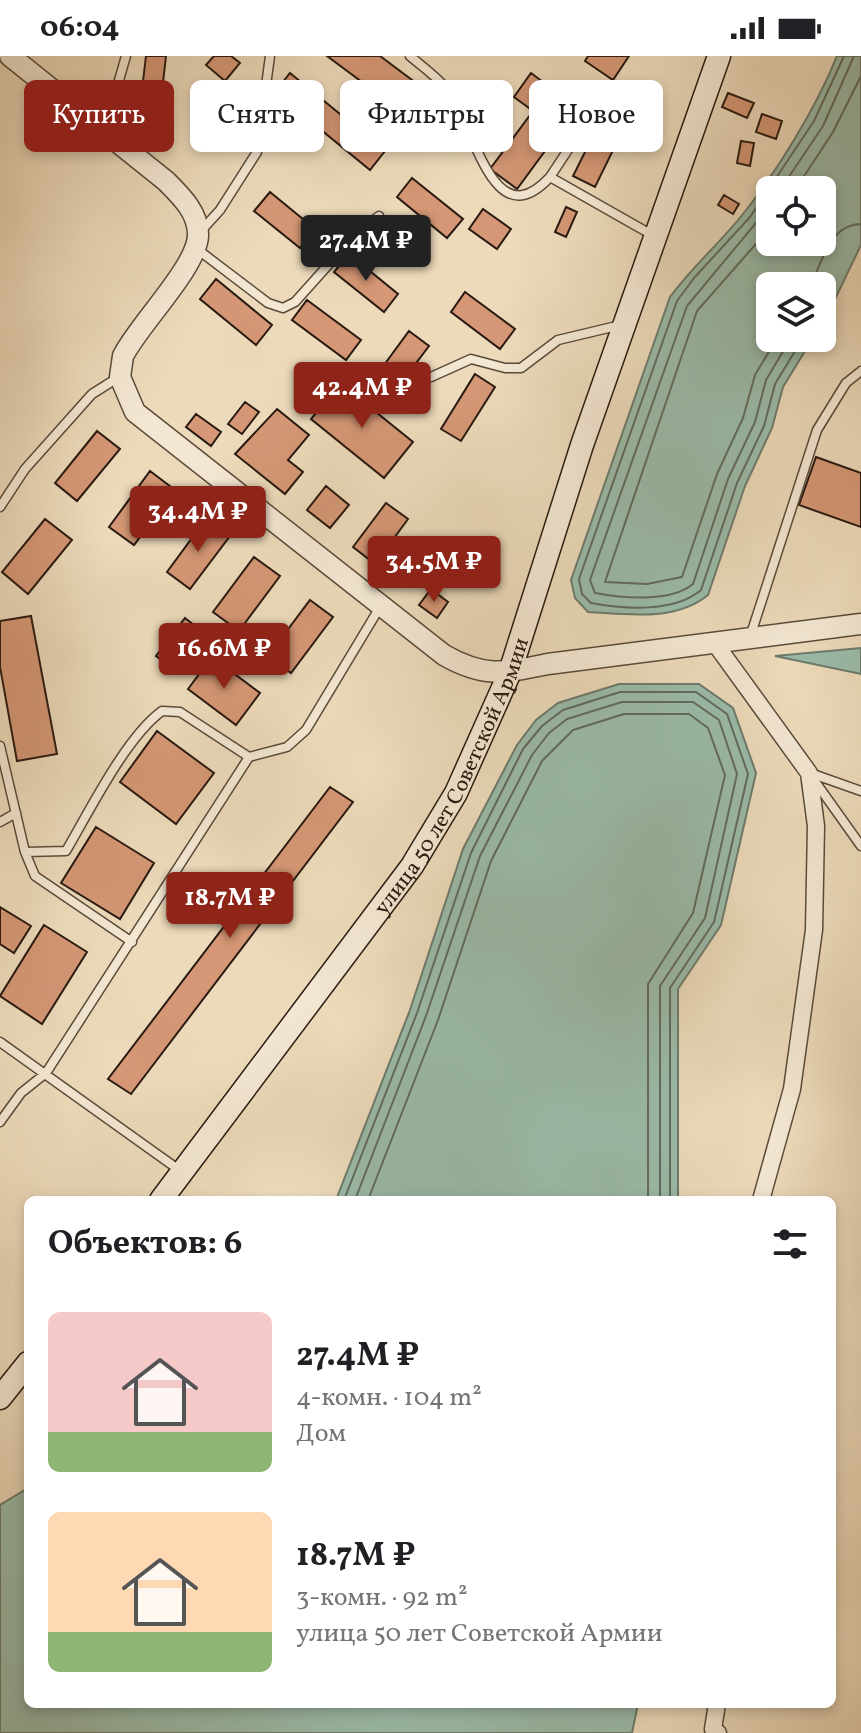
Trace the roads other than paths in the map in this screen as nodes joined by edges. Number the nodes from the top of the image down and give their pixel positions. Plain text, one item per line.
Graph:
1 (10, 56) edge
2 (126, 56) edge
3 (270, 56) edge
4 (410, 56) edge
5 (719, 56) edge
6 (40, 80) edge
7 (119, 80) edge
8 (128, 152) edge
9 (567, 152) edge
10 (550, 177) junction
11 (379, 216) dead end
12 (655, 237) junction
13 (197, 241) junction
14 (623, 324) junction
15 (858, 376) edge
16 (120, 377) junction
17 (431, 377) dead end
18 (0, 507) edge
19 (380, 607) junction
20 (861, 624) edge
21 (750, 638) junction
22 (714, 642) junction
23 (510, 672) junction
24 (0, 746) edge
25 (249, 757) junction
26 (809, 773) junction
27 (861, 791) edge
28 (16, 813) junction
29 (0, 822) edge
30 (861, 846) edge
31 (25, 852) junction
32 (132, 942) junction
33 (0, 1042) edge
34 (46, 1073) junction
35 (0, 1122) edge
36 (183, 1173) junction
37 (164, 1196) edge
38 (762, 1196) edge
39 (24, 1368) edge
40 (0, 1398) edge
41 (716, 1708) edge
42 (718, 1733) edge

1 - 6 street
2 - 7 lane
3 - 13 lane
4 - 10 lane
5 - 12 main road, улица 50 лет Советской Армии
8 - 13 street
9 - 10 lane
10 - 12 lane
11 - 13 lane
12 - 14 main road, улица 50 лет Советской Армии
13 - 16 street
14 - 17 lane
14 - 23 main road, улица 50 лет Советской Армии
15 - 21 lane
16 - 18 lane
16 - 19 street
19 - 23 street
19 - 25 lane
20 - 21 street
21 - 22 street
22 - 23 street
22 - 26 street
23 - 36 main road, улица 50 лет Советской Армии
24 - 28 lane
25 - 31 lane
25 - 32 lane
26 - 27 lane
26 - 30 lane
26 - 38 street
28 - 29 lane
28 - 31 lane
31 - 32 lane
32 - 34 lane
33 - 34 lane
34 - 35 lane
34 - 36 lane
36 - 37 main road, улица 50 лет Советской Армии
39 - 40 main road
41 - 42 street

